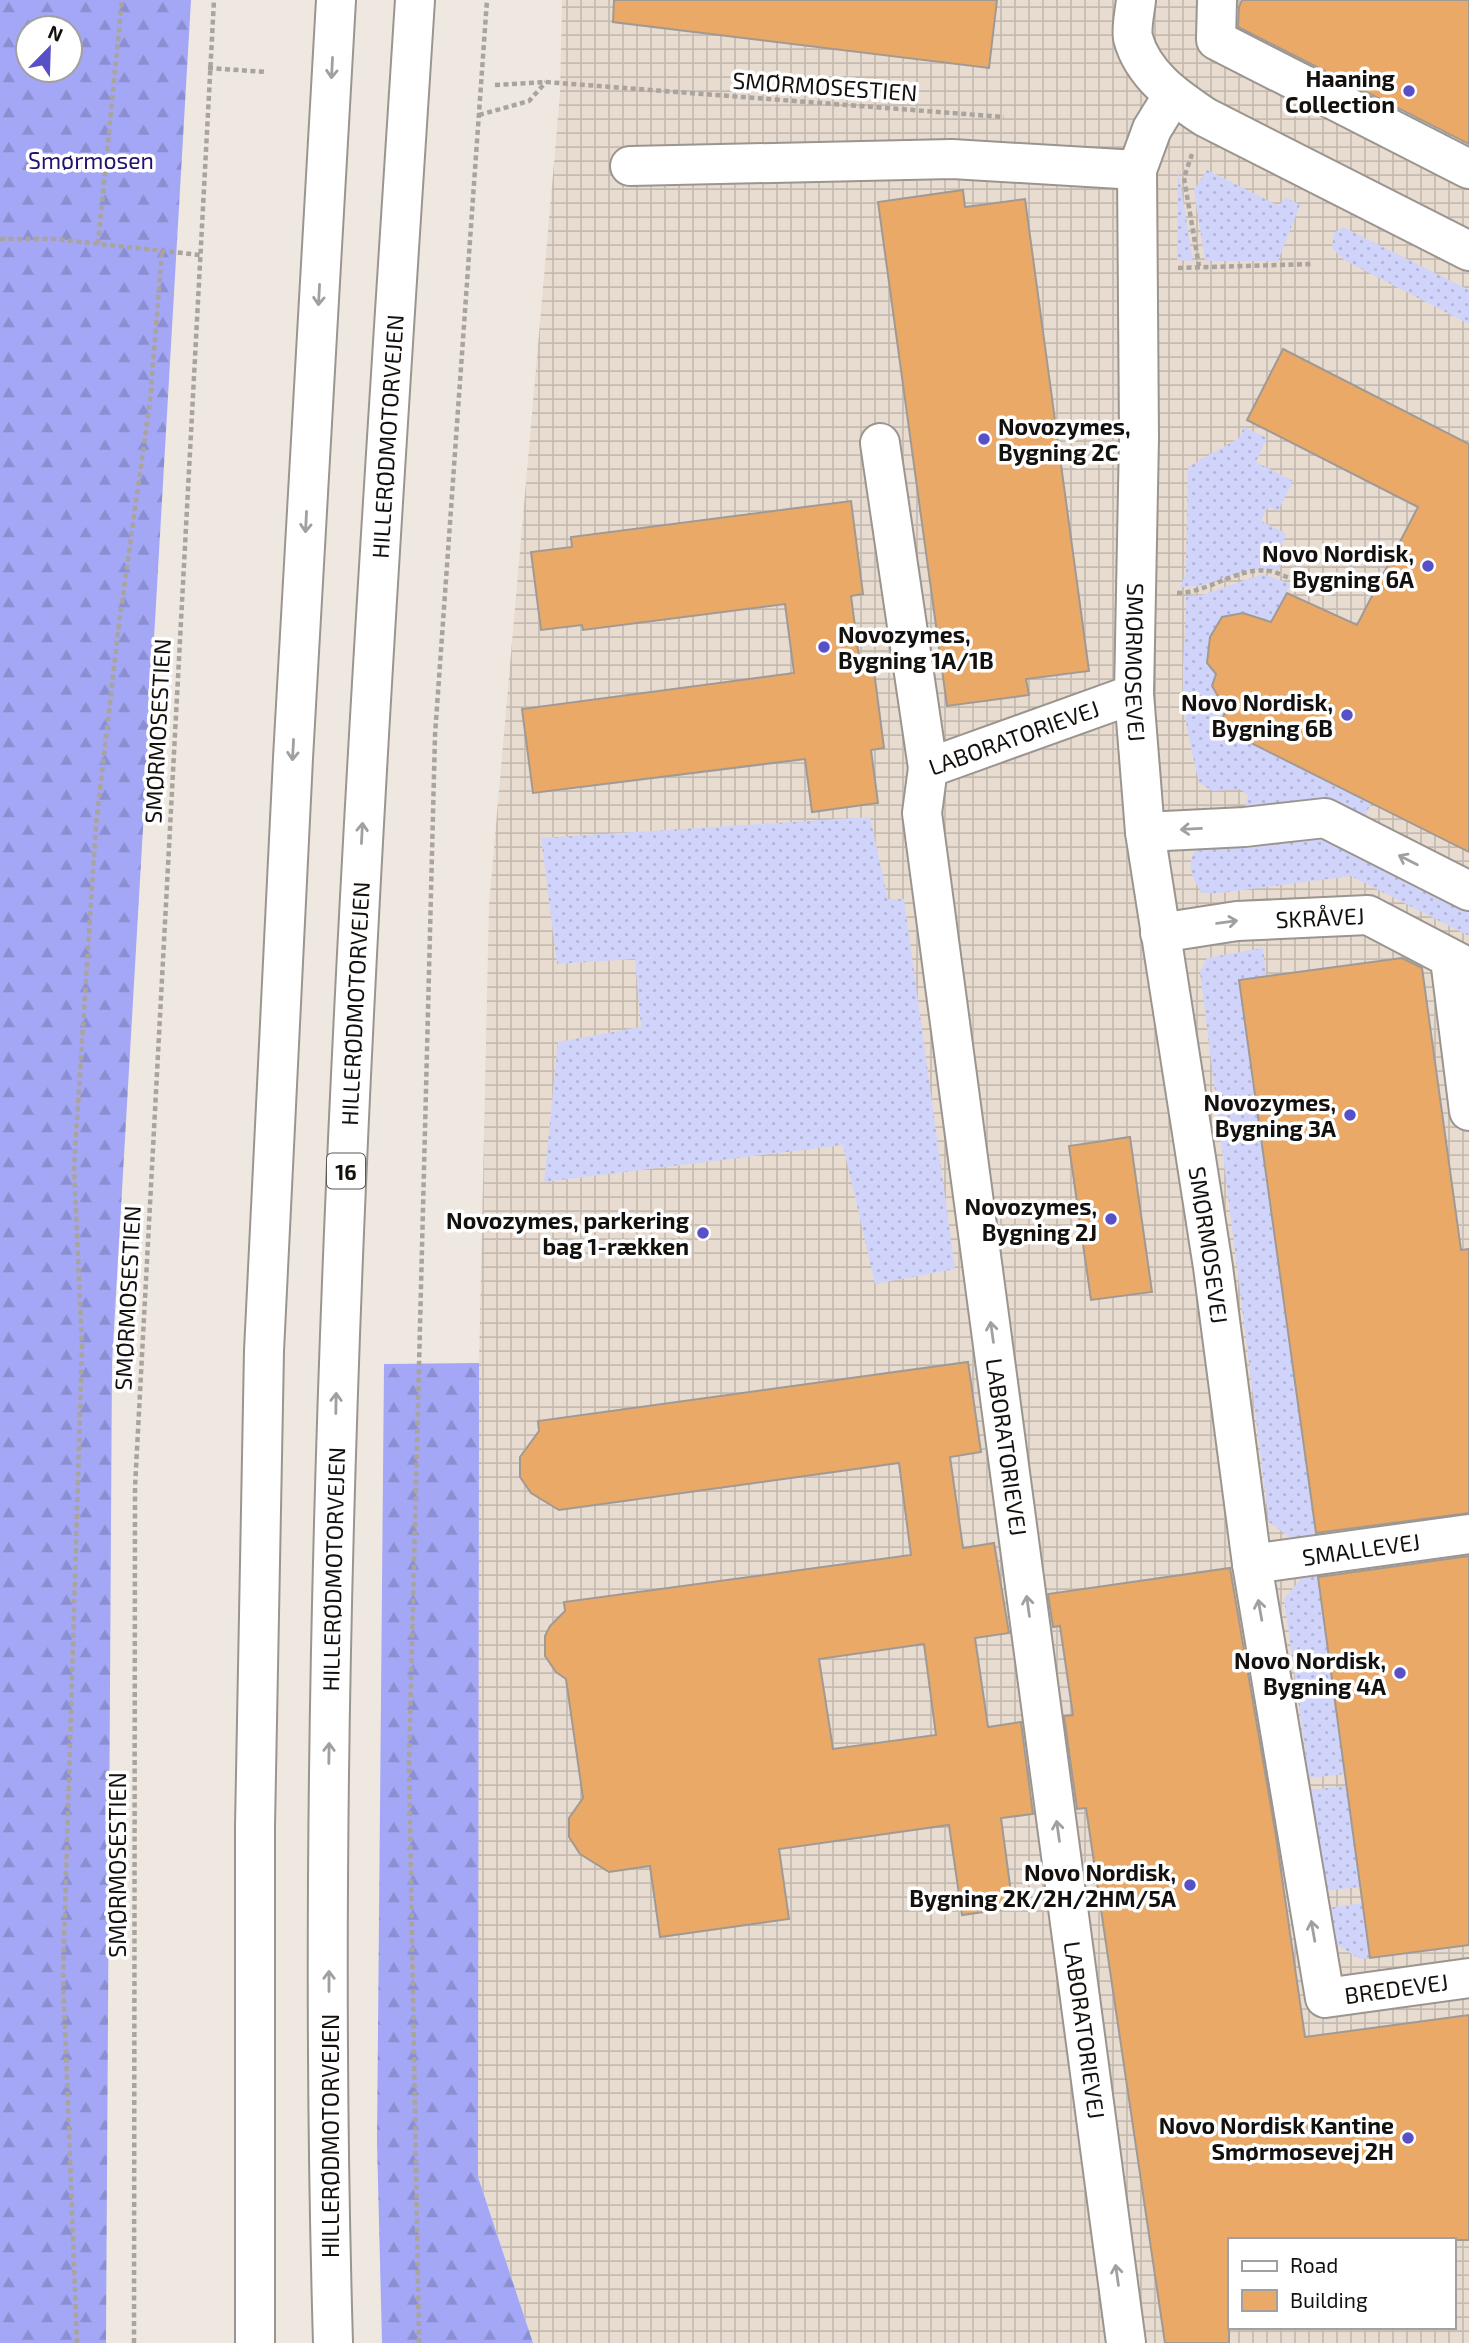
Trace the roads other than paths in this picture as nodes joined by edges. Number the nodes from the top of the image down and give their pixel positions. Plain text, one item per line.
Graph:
1 (336, 0) edge
2 (415, 0) edge
3 (1136, 0) edge
4 (1217, 0) edge
5 (1173, 95) junction
6 (631, 166) dead end
7 (1469, 169) edge
8 (1137, 170) junction
9 (1469, 251) edge
10 (880, 443) dead end
11 (1133, 694) junction
12 (928, 768) junction
13 (1146, 832) junction
14 (1469, 891) edge
15 (1160, 933) junction
16 (1460, 964) edge
17 (1469, 1111) edge
18 (1469, 1534) edge
19 (1252, 1564) junction
20 (1469, 1978) edge
21 (1325, 1998) joint
22 (255, 2343) edge
23 (333, 2343) edge
24 (1126, 2343) edge

1 -> 22 main road
23 -> 2 main road, HILLERØDMOTORVEJEN / 16
3 - 5 main road
4 - 7 main road
5 - 8 main road, SMØRMOSEVEJ
5 - 9 main road
6 - 8 main road
8 - 11 main road, SMØRMOSEVEJ
10 - 12 main road
11 - 12 main road, LABORATORIEVEJ
11 - 13 main road, SMØRMOSEVEJ
24 -> 12 main road, LABORATORIEVEJ
14 -> 13 main road
13 - 15 main road, SMØRMOSEVEJ
15 -> 16 main road, SKRÅVEJ
15 - 19 main road, SMØRMOSEVEJ
16 - 17 main road
18 - 19 main road, SMALLEVEJ
21 -> 19 main road, SMØRMOSEVEJ
20 - 21 main road, BREDEVEJ

